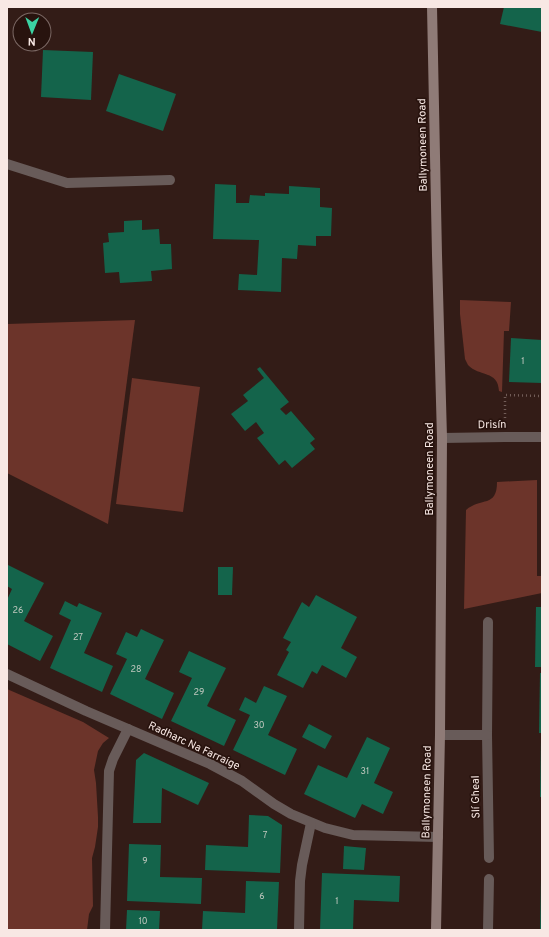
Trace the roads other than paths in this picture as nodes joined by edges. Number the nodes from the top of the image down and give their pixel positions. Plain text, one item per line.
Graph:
1 (432, 7) edge
2 (7, 164) edge
3 (170, 180) dead end
4 (542, 437) edge
5 (442, 438) junction
6 (488, 622) dead end
7 (7, 674) edge
8 (128, 729) junction
9 (440, 735) junction
10 (487, 735) junction
11 (311, 823) junction
12 (438, 836) junction
13 (489, 858) dead end
14 (489, 879) dead end
15 (105, 930) edge
16 (299, 930) edge
17 (436, 930) edge
18 (488, 930) edge

1 - 5 street, Ballymoneen Road
2 - 3 street
4 - 5 street, Drisín
5 - 9 street, Ballymoneen Road
6 - 10 street, Slí Gheal
7 - 8 street, Radharc Na Farraige
8 - 11 street, Radharc Na Farraige
8 - 15 street
9 - 10 street
9 - 12 street, Ballymoneen Road
10 - 13 street, Slí Gheal
11 - 12 street, Radharc Na Farraige
11 - 16 street
12 - 17 street, Ballymoneen Road
14 - 18 street

